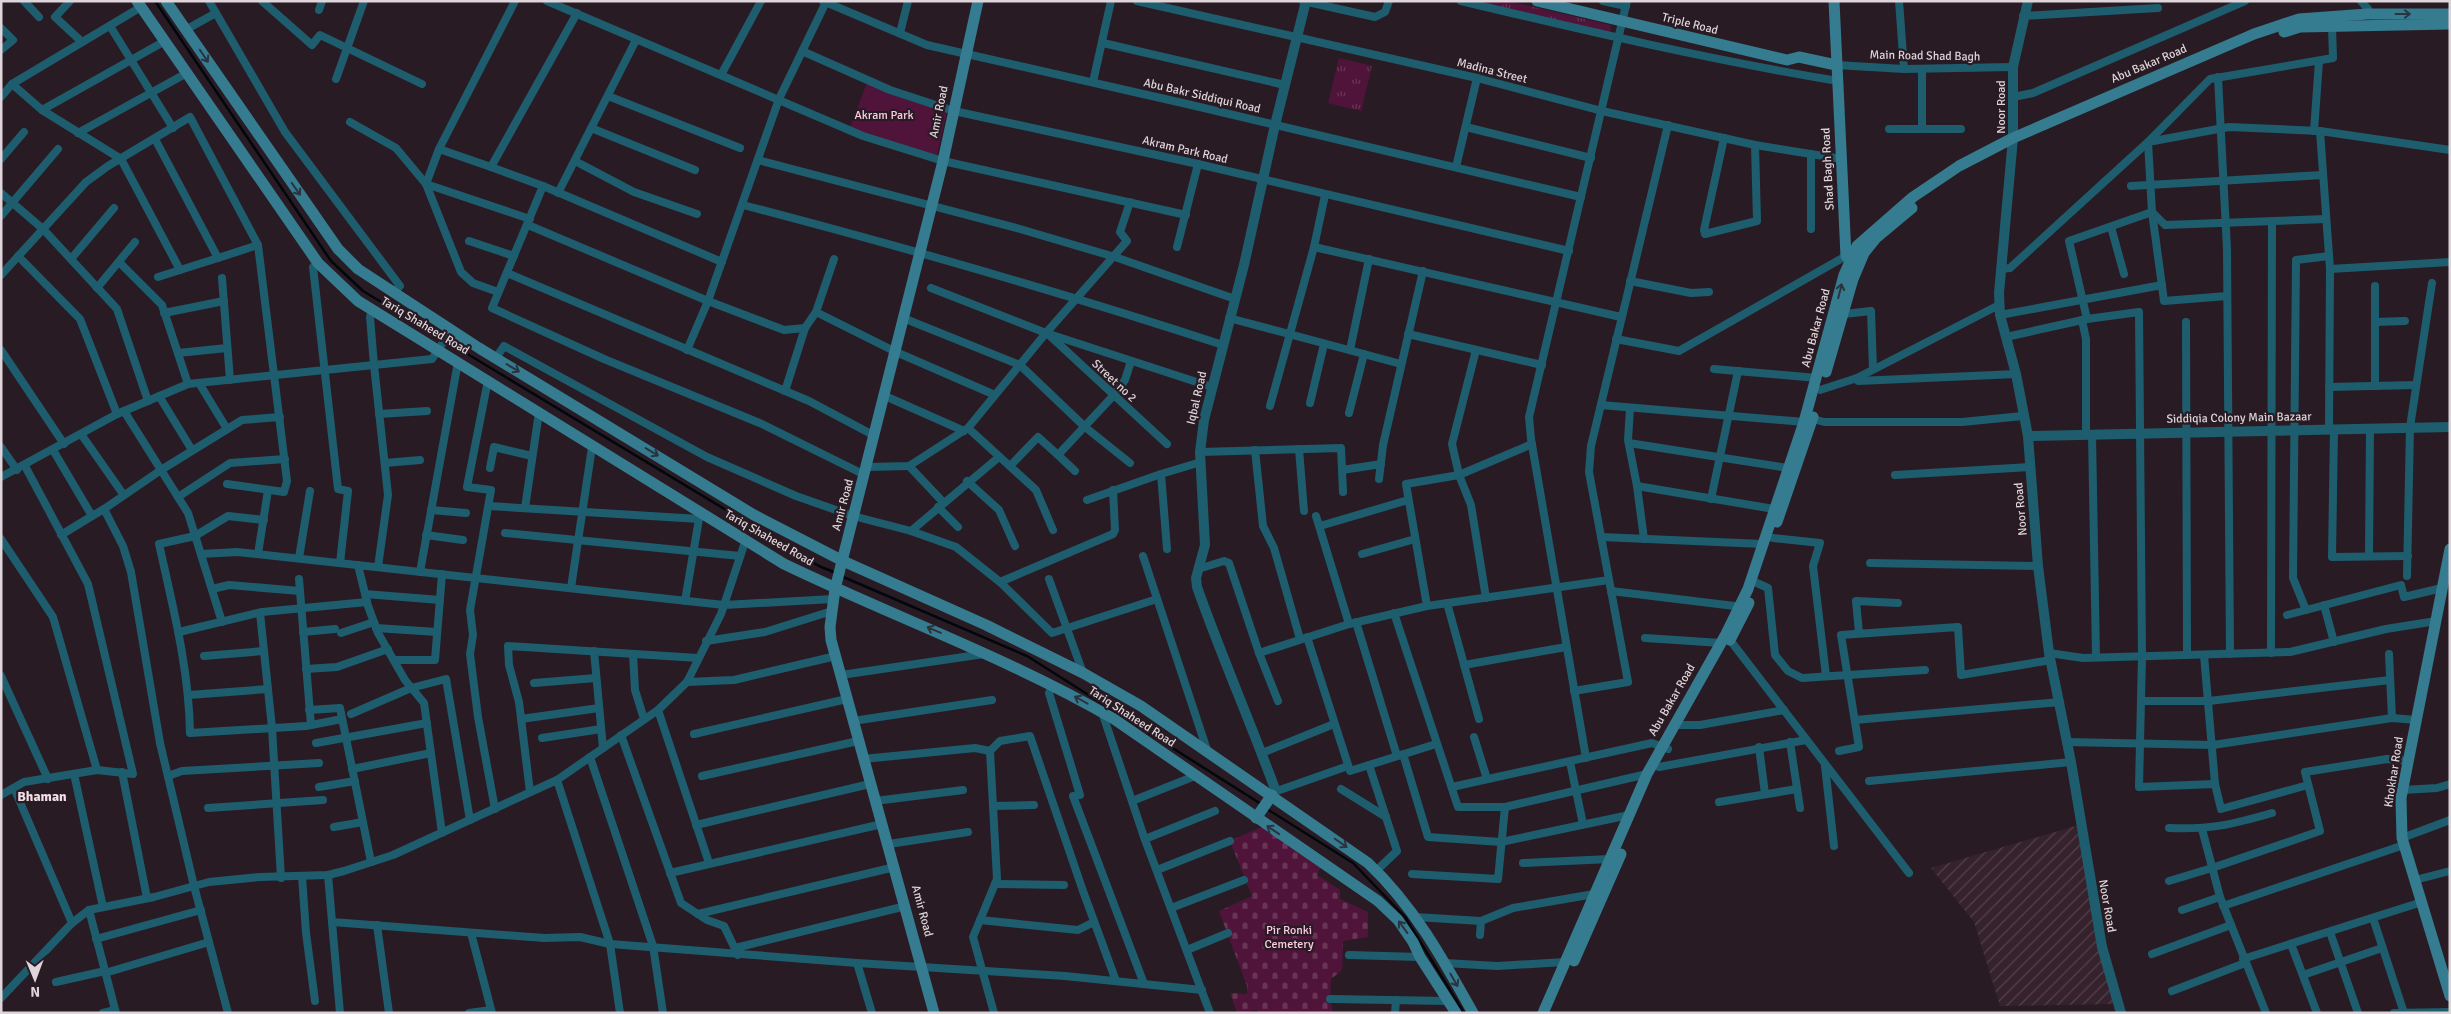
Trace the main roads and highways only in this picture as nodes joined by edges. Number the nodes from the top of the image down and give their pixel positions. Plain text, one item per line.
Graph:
1 (166, 1) edge
2 (978, 1) edge
3 (1537, 1) edge
4 (1834, 1) edge
5 (142, 3) edge
6 (2450, 14) edge
7 (2450, 24) edge
8 (1836, 64) junction
9 (2013, 142) junction
10 (1851, 261) junction
11 (1808, 420) junction
12 (1773, 524) junction
13 (1768, 541) junction
14 (2450, 549) edge
15 (843, 563) junction
16 (835, 591) junction
17 (2444, 604) edge
18 (1744, 607) junction
19 (1726, 642) junction
20 (1665, 747) junction
21 (1272, 795) junction
22 (1257, 817) junction
23 (2450, 996) edge
24 (934, 1013) edge
25 (1456, 1013) edge
26 (1473, 1013) edge
27 (1543, 1013) edge
28 (1550, 1013) edge

1 -> 15 main road, Tariq Shaheed Road
2 - 15 main road, Amir Road
3 - 8 main road, Triple Road
4 - 8 main road, Shad Bagh Road
5 - 16 main road, Tariq Shaheed Road
9 -> 6 main road, Abu Bakar Road
7 - 9 main road, Abu Bakar Road
8 - 10 main road, Shad Bagh Road
9 - 10 main road, Abu Bakar Road
11 -> 10 main road, Abu Bakar Road
10 - 11 main road, Abu Bakar Road
11 - 12 main road, Abu Bakar Road
11 - 12 main road, Abu Bakar Road
12 - 13 main road, Abu Bakar Road
13 - 18 main road, Abu Bakar Road
13 - 18 main road, Abu Bakar Road
14 - 17 main road, Khokhar Road
15 - 16 main road, Amir Road
15 - 21 main road, Tariq Shaheed Road
22 -> 16 main road, Tariq Shaheed Road
16 - 24 main road, Amir Road
17 - 23 main road, Khokhar Road
18 - 19 main road, Abu Bakar Road
19 - 20 main road, Abu Bakar Road
19 - 20 main road, Abu Bakar Road
20 - 27 main road, Abu Bakar Road
20 - 28 main road, Abu Bakar Road
21 - 22 main road
21 -> 26 main road, Tariq Shaheed Road
25 -> 22 main road, Tariq Shaheed Road

